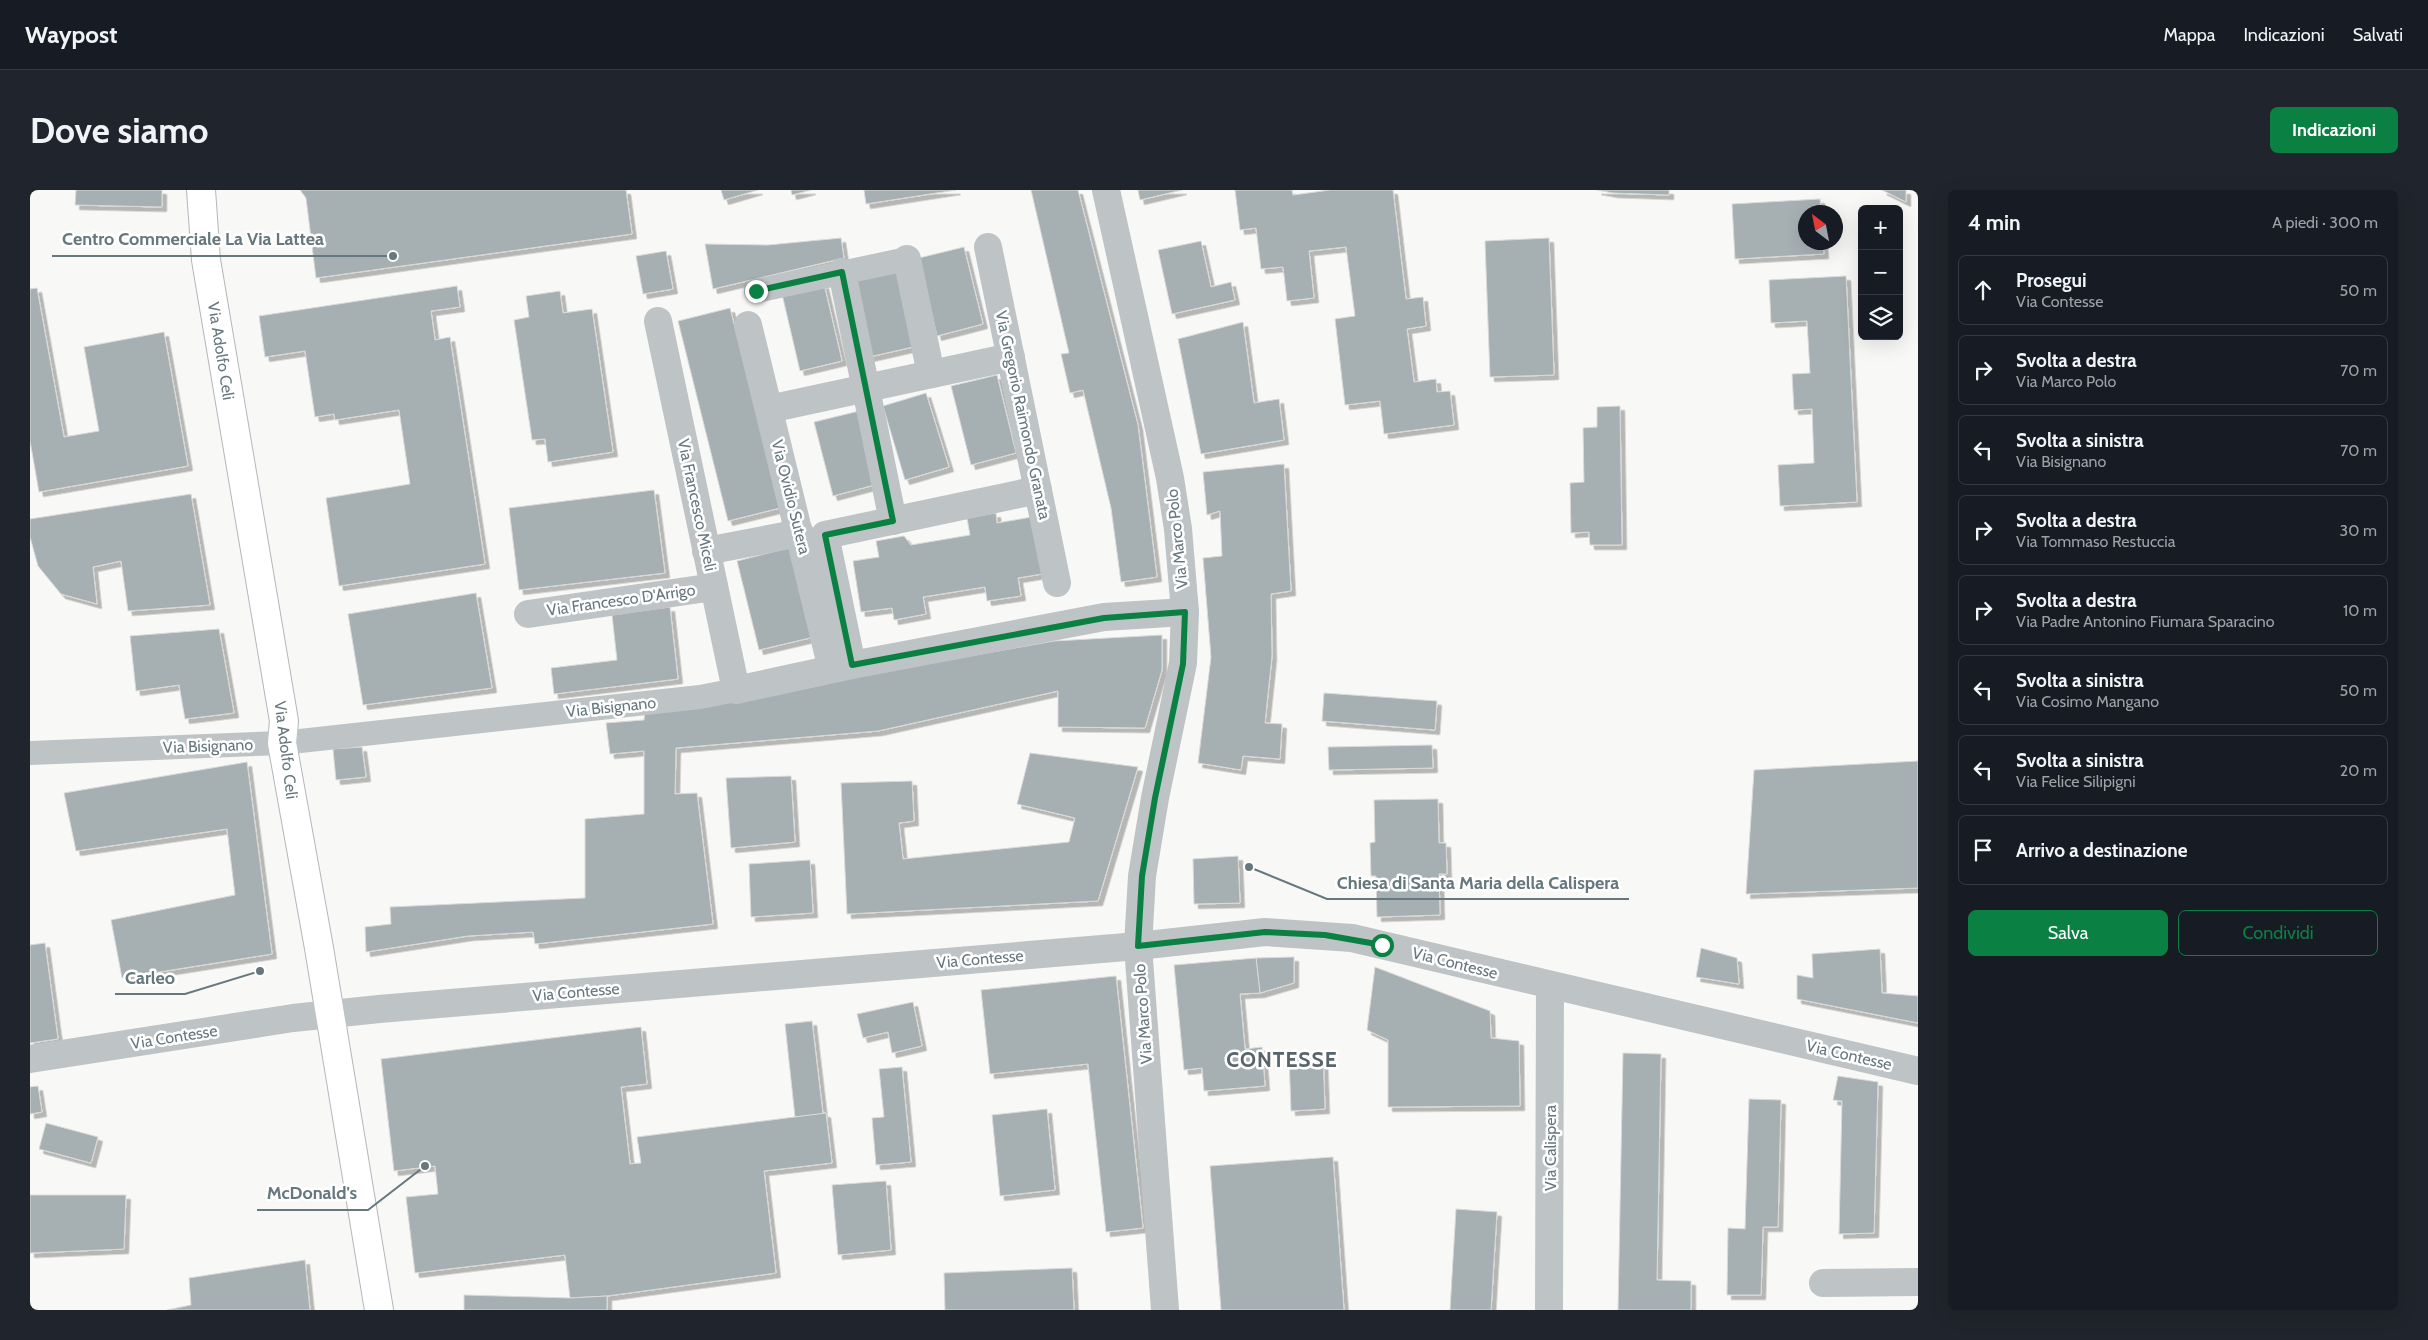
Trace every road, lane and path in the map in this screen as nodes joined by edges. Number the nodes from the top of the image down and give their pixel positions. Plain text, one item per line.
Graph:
1 (201, 190) edge
2 (1106, 190) edge
3 (988, 248) dead end
4 (907, 259) joint
5 (842, 272) junction
6 (756, 291) dead end
7 (658, 321) dead end
8 (748, 325) dead end
9 (1011, 357) junction
10 (931, 374) junction
11 (866, 388) junction
12 (769, 409) junction
13 (1038, 490) junction
14 (893, 521) junction
15 (813, 534) junction
16 (706, 551) junction
17 (1057, 583) dead end
18 (714, 587) junction
19 (1185, 612) junction
20 (528, 614) dead end
21 (842, 667) junction
22 (736, 690) junction
23 (282, 743) junction
24 (30, 753) edge
25 (1138, 946) junction
26 (1550, 986) junction
27 (330, 1014) junction
28 (30, 1060) edge
29 (1918, 1071) edge
30 (1918, 1282) edge
31 (1823, 1283) dead end
32 (378, 1310) edge
33 (1165, 1310) edge
34 (1549, 1310) edge

1 - 23 main road, Via Adolfo Celi
2 - 19 street, Via Marco Polo
3 - 9 street, Via Gregorio Raimondo Granata
4 - 5 street
4 - 10 street
5 - 6 street
5 - 11 street
7 - 16 street, Via Francesco Miceli
8 - 12 street, Via Ovidio Sutera
9 - 10 street
9 - 13 street, Via Gregorio Raimondo Granata
10 - 11 street
11 - 12 street
11 - 14 street
12 - 15 street, Via Ovidio Sutera
13 - 14 street
13 - 17 street, Via Gregorio Raimondo Granata
14 - 15 street
15 - 16 street
15 - 21 street, Via Ovidio Sutera
16 - 18 street, Via Francesco Miceli
18 - 20 street, Via Francesco D'Arrigo
18 - 22 street, Via Francesco Miceli
19 - 21 street, Via Bisignano
19 - 25 street, Via Marco Polo
21 - 22 street, Via Bisignano
22 - 23 street, Via Bisignano
23 - 24 street, Via Bisignano
23 - 27 main road, Via Adolfo Celi
25 - 26 street, Via Contesse
25 - 27 street, Via Contesse
25 - 33 street, Via Marco Polo
26 - 29 street, Via Contesse
26 - 34 street, Via Calispera
27 - 28 street, Via Contesse
27 - 32 main road, Via Adolfo Celi
30 - 31 street

